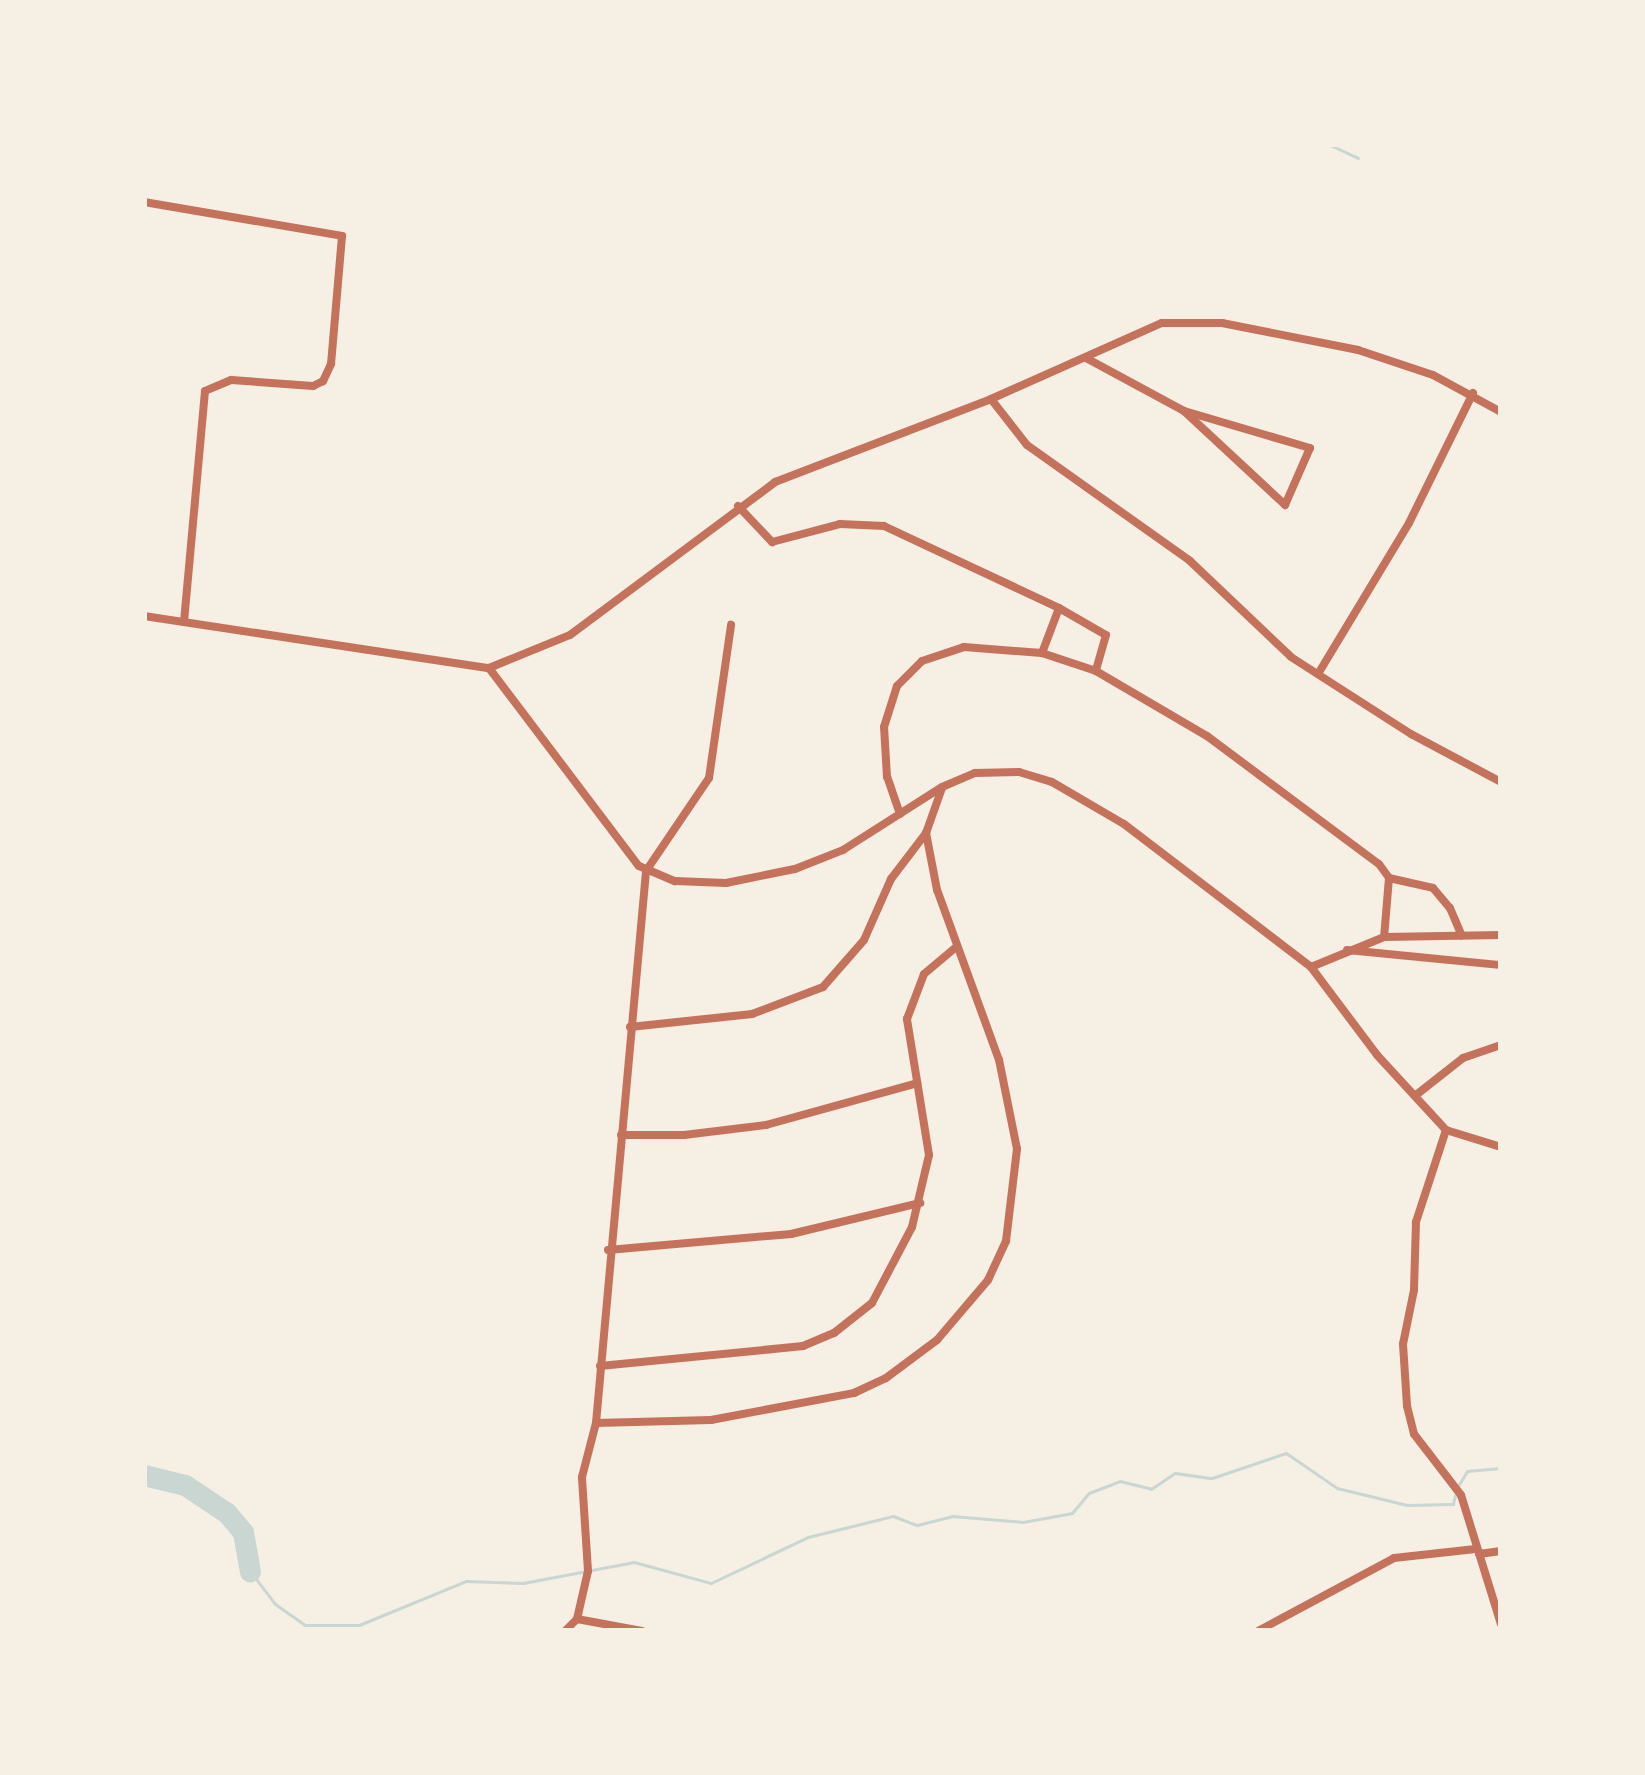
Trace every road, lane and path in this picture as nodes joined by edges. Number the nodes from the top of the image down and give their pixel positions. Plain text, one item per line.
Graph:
1 (144, 202) edge
2 (1084, 357) junction
3 (1473, 393) junction
4 (991, 399) junction
5 (1184, 411) junction
6 (1501, 412) edge
7 (738, 506) junction
8 (1059, 608) junction
9 (144, 616) edge
10 (184, 620) junction
11 (731, 626) dead end
12 (1042, 652) junction
13 (489, 668) junction
14 (1096, 671) junction
15 (1318, 674) junction
16 (1501, 782) edge
17 (942, 787) junction
18 (900, 814) junction
19 (926, 833) junction
20 (646, 872) junction
21 (1389, 878) junction
22 (1501, 935) edge
23 (1462, 936) junction
24 (1384, 937) junction
25 (955, 948) junction
26 (1346, 950) junction
27 (1501, 964) edge
28 (1311, 967) junction
29 (630, 1027) junction
30 (1501, 1045) edge
31 (917, 1083) junction
32 (1416, 1095) junction
33 (1445, 1130) junction
34 (621, 1136) junction
35 (1501, 1147) edge
36 (920, 1203) junction
37 (608, 1250) junction
38 (600, 1366) junction
39 (596, 1423) junction
40 (1501, 1550) edge
41 (1478, 1552) junction
42 (577, 1619) junction
43 (1501, 1624) edge
44 (565, 1631) edge
45 (641, 1631) edge
46 (1258, 1631) edge

1 - 10 street
2 - 3 street
2 - 4 street
2 - 5 street
3 - 6 street
3 - 15 street
4 - 7 street
4 - 15 street
5 - 5 street
7 - 8 street
7 - 13 street
8 - 12 street
8 - 14 street
9 - 10 street
10 - 13 street
11 - 20 street
12 - 14 street
12 - 18 street
13 - 20 street
14 - 21 street
15 - 16 street
17 - 18 street
17 - 19 street
17 - 28 street
18 - 20 street
19 - 25 street
19 - 29 street
20 - 29 street
21 - 23 street
21 - 24 street
22 - 23 street
23 - 24 street
24 - 26 street
25 - 31 street
25 - 39 street
26 - 27 street
26 - 28 street
28 - 32 street
29 - 34 street
30 - 32 street
31 - 34 street
31 - 36 street
32 - 33 street
33 - 35 street
33 - 41 street
34 - 37 street
36 - 37 street
36 - 38 street
37 - 38 street
38 - 39 street
39 - 42 street
40 - 41 street
41 - 43 street
41 - 46 street
42 - 44 street
42 - 45 street

